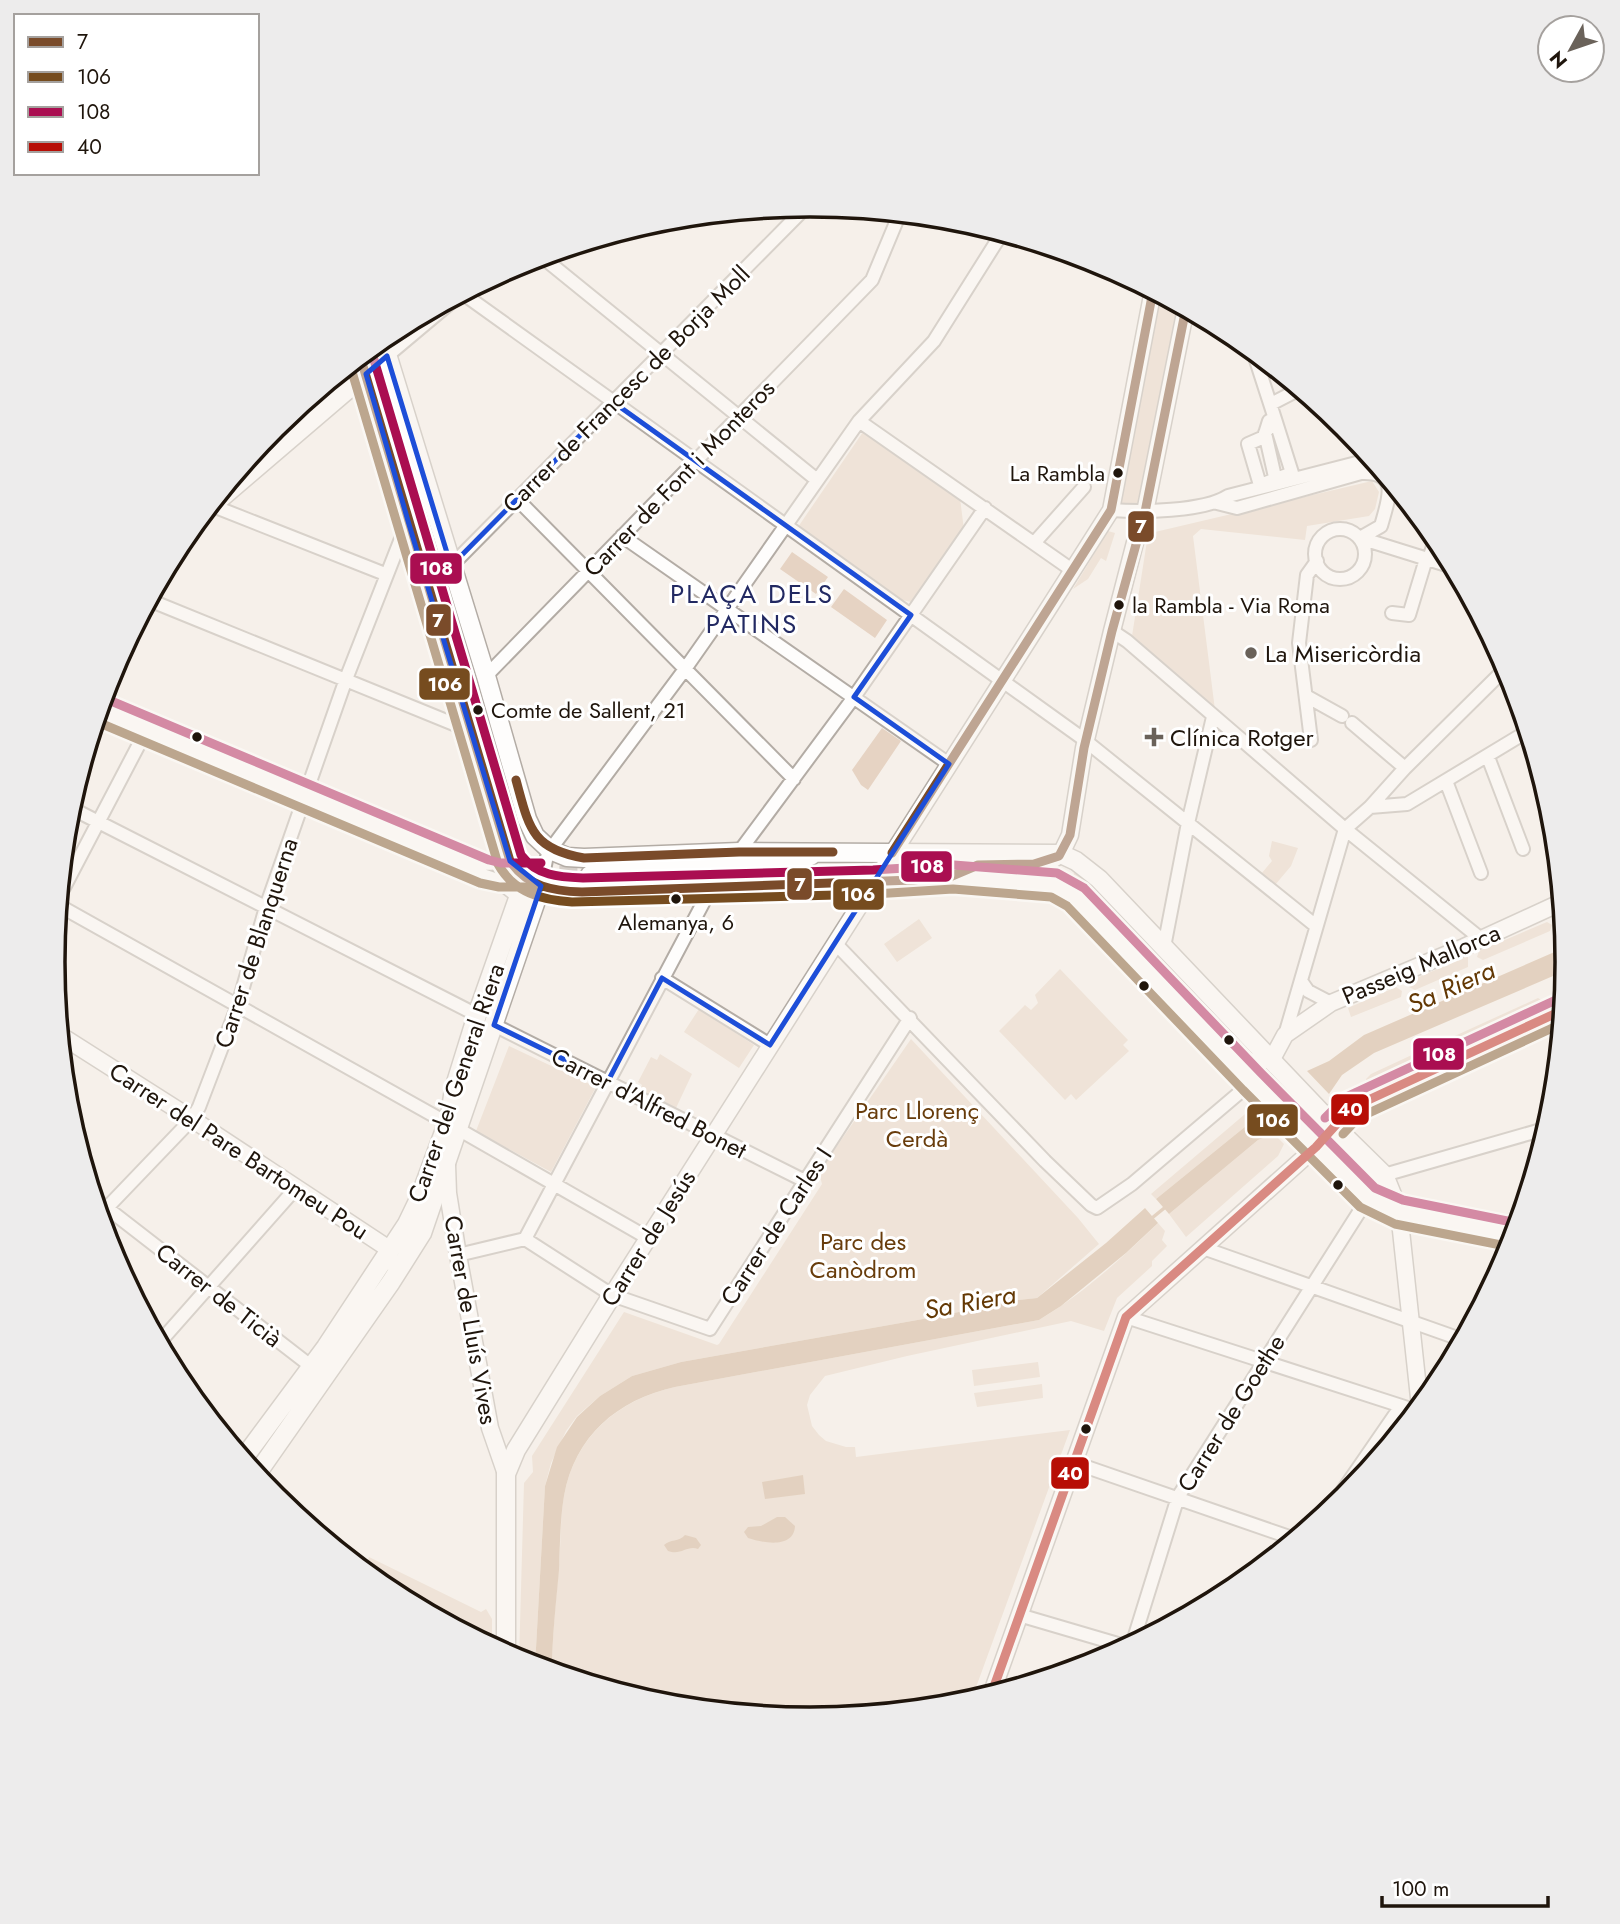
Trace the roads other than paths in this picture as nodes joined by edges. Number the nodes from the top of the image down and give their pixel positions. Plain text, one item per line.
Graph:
1 (797, 217) edge
2 (896, 222) edge
3 (997, 241) edge
4 (550, 263) edge
5 (470, 299) edge
6 (1151, 300) edge
7 (1183, 317) edge
8 (424, 325) edge
9 (385, 350) edge
10 (661, 354) junction
11 (387, 356) junction
12 (363, 366) edge
13 (1258, 367) edge
14 (366, 374) junction
15 (1291, 394) edge
16 (613, 402) junction
17 (1271, 404) junction
18 (739, 417) junction
19 (1275, 419) junction
20 (299, 421) edge
21 (859, 421) junction
22 (301, 430) junction
23 (1265, 433) junction
24 (695, 460) junction
25 (1361, 462) edge
26 (1371, 472) edge
27 (244, 479) edge
28 (817, 480) junction
29 (1268, 484) junction
30 (1084, 487) dead end
31 (1390, 495) edge
32 (517, 499) junction
33 (1217, 503) junction
34 (985, 508) junction
35 (1111, 510) junction
36 (217, 511) edge
37 (1145, 512) junction
38 (408, 521) junction
39 (785, 525) junction
40 (622, 536) junction
41 (1360, 538) junction
42 (1035, 542) junction
43 (1431, 550) edge
44 (1428, 559) junction
45 (1317, 561) junction
46 (1439, 562) edge
47 (451, 566) junction
48 (1072, 570) junction
49 (588, 571) junction
50 (385, 574) junction
51 (157, 603) edge
52 (727, 610) junction
53 (1392, 613) dead end
54 (911, 615) junction
55 (1112, 631) junction
56 (685, 669) junction
57 (486, 676) junction
58 (1498, 676) edge
59 (346, 679) junction
60 (1002, 681) junction
61 (1306, 696) junction
62 (853, 697) junction
63 (108, 713) edge
64 (1213, 717) junction
65 (147, 729) junction
66 (471, 731) junction
67 (1520, 736) edge
68 (1311, 740) dead end
69 (1086, 741) junction
70 (1488, 757) junction
71 (949, 764) junction
72 (1405, 768) junction
73 (794, 779) junction
74 (1446, 781) junction
75 (304, 796) junction
76 (1370, 807) junction
77 (80, 813) edge
78 (343, 813) junction
79 (98, 822) junction
80 (1188, 823) junction
81 (1345, 829) junction
82 (1523, 849) dead end
83 (550, 850) junction
84 (739, 852) junction
85 (818, 853) junction
86 (892, 853) junction
87 (1061, 854) junction
88 (511, 860) junction
89 (469, 866) tunnel mouth
90 (1481, 873) dead end
91 (590, 875) tunnel mouth
92 (70, 876) edge
93 (953, 877) junction
94 (874, 883) junction
95 (541, 886) junction
96 (711, 888) junction
97 (520, 893) junction
98 (1553, 906) edge
99 (266, 907) junction
100 (66, 910) edge
101 (526, 917) junction
102 (1317, 926) junction
103 (1481, 939) junction
104 (835, 943) junction
105 (1164, 947) junction
106 (1152, 977) junction
107 (662, 978) junction
108 (1300, 981) junction
109 (1331, 1003) junction
110 (237, 1006) junction
111 (1554, 1014) edge
112 (477, 1015) junction
113 (910, 1018) junction
114 (494, 1025) junction
115 (1285, 1035) junction
116 (69, 1041) edge
117 (770, 1045) junction
118 (1278, 1067) junction
119 (608, 1081) junction
120 (1258, 1088) junction
121 (192, 1119) junction
122 (452, 1123) junction
123 (1334, 1126) junction
124 (1535, 1132) edge
125 (713, 1135) junction
126 (1316, 1147) junction
127 (447, 1163) junction
128 (1384, 1175) junction
129 (805, 1181) junction
130 (555, 1184) junction
131 (296, 1188) junction
132 (1368, 1198) junction
133 (106, 1208) edge
134 (1399, 1212) junction
135 (110, 1217) edge
136 (1504, 1233) edge
137 (648, 1238) junction
138 (525, 1239) junction
139 (1203, 1248) junction
140 (389, 1249) junction
141 (458, 1255) junction
142 (391, 1282) junction
143 (209, 1287) junction
144 (1311, 1287) junction
145 (612, 1295) junction
146 (1126, 1317) junction
147 (1411, 1322) junction
148 (165, 1336) edge
149 (1454, 1337) edge
150 (1263, 1361) junction
151 (312, 1367) junction
152 (1417, 1394) edge
153 (1401, 1406) junction
154 (1407, 1407) edge
155 (249, 1451) edge
156 (1364, 1459) edge
157 (1075, 1463) junction
158 (262, 1466) edge
159 (506, 1474) junction
160 (1178, 1497) junction
161 (1285, 1535) edge
162 (1019, 1615) junction
163 (1134, 1633) edge
164 (506, 1642) edge
165 (1115, 1642) edge
166 (995, 1684) edge

1 - 10 street, Carrer de Francesc de Borja Moll
2 - 18 street, Carrer de Font i Monteros
3 - 21 street
4 - 10 street
5 - 16 street
6 - 35 street
7 - 37 street
8 - 11 street
9 - 11 main road
10 - 16 street, Carrer de Francesc de Borja Moll
10 - 18 street
11 - 14 main road
11 - 47 main road
12 - 14 main road
13 - 17 street
14 - 22 main road
14 - 38 main road
15 - 17 street
16 - 24 street
16 - 32 street, Carrer de Francesc de Borja Moll
17 - 19 street
18 - 24 street, Carrer de Font i Monteros
18 - 28 street
19 - 23 street
19 - 29 street
20 - 22 street
21 - 28 street
21 - 34 street
22 - 27 main road
23 - 29 street
23 - 29 street
24 - 39 street
24 - 40 street, Carrer de Font i Monteros
25 - 29 street
26 - 33 street
28 - 39 street
29 - 33 street
30 - 42 street
31 - 41 street
32 - 47 street, Carrer de Francesc de Borja Moll
32 - 49 street
33 - 37 street
34 - 42 street
34 - 54 street
35 - 37 street
35 - 48 street, Carrer de Jesús
36 - 50 street
37 - 55 street
38 - 50 street, Carrer de Blanquerna
38 - 66 main road
39 - 52 street
39 - 54 street
40 - 49 street, Carrer de Font i Monteros
40 - 52 street
41 - 44 street
41 - 45 street
41 - 45 street
42 - 48 street
43 - 44 street
44 - 46 street
44 - 53 street
45 - 61 street
47 - 57 main road
48 - 60 street, Carrer de Jesús
49 - 56 street
49 - 57 street, Carrer de Font i Monteros
50 - 59 street, Carrer de Blanquerna
51 - 59 street
52 - 56 street
52 - 62 street
54 - 60 street
54 - 62 street
55 - 64 street
55 - 69 street
56 - 73 street
56 - 83 street
57 - 83 main road
58 - 72 street
59 - 66 street
59 - 75 street, Carrer de Blanquerna
60 - 69 street
60 - 71 street, Carrer de Jesús
61 - 68 street
61 - 72 street
62 - 71 street
62 - 73 street
63 - 65 street
64 - 80 street
64 - 81 street
65 - 75 street
65 - 79 street
66 - 88 main road
67 - 70 street
69 - 80 street
69 - 87 street
70 - 74 street
70 - 82 street
71 - 86 street, Carrer de Jesús
72 - 76 street
73 - 84 street
74 - 76 street
74 - 90 street
75 - 78 street
75 - 99 street, Carrer de Blanquerna
76 - 81 street
77 - 79 street
78 - 88 street
78 - 89 main road
78 - 97 street
79 - 92 street
79 - 99 street
80 - 102 street
80 - 105 street
81 - 102 street
81 - 103 street
83 - 84 main road
83 - 95 street
84 - 85 main road
85 - 86 main road
85 - 91 main road
86 - 87 main road
86 - 94 street, Carrer de Jesús
87 - 93 street
87 - 105 main road
88 - 95 main road
88 - 97 main road
93 - 94 main road
93 - 106 main road
94 - 96 main road
94 - 104 street, Carrer de Jesús
95 - 96 main road
95 - 101 main road, Carrer del General Riera
96 - 107 street
97 - 101 street
97 - 112 main road, Carrer del General Riera
98 - 103 street, Passeig Mallorca
99 - 110 street, Carrer de Blanquerna
99 - 112 street
100 - 110 street
101 - 114 main road, Carrer del General Riera
101 - 122 main road
102 - 108 street
103 - 109 street, Passeig Mallorca
104 - 113 street
104 - 117 street, Carrer de Jesús
105 - 118 main road
106 - 118 street
106 - 120 main road
107 - 117 street
107 - 119 street
108 - 109 street
108 - 115 street
109 - 115 street, Passeig Mallorca
110 - 121 street, Carrer de Blanquerna
110 - 122 street
111 - 123 main road
112 - 122 main road, Carrer del General Riera
113 - 120 street
113 - 129 street, Carrer de Carles I
114 - 119 street, Carrer d'Alfred Bonet
114 - 122 main road, Carrer del General Riera
115 - 118 street
116 - 121 street, Carrer del Pare Bartomeu Pou
117 - 125 street, Carrer de Jesús
118 - 123 main road
119 - 125 street, Carrer d'Alfred Bonet
119 - 130 street
120 - 126 main road
121 - 131 street, Carrer del Pare Bartomeu Pou
121 - 133 street, Carrer de Blanquerna
122 - 127 main road, Carrer del General Riera
122 - 130 street
122 - 140 main road, Carrer del General Riera
123 - 126 street
123 - 128 main road
124 - 128 street
125 - 129 street, Carrer d'Alfred Bonet
125 - 137 street, Carrer de Jesús
126 - 132 main road
126 - 139 street
127 - 141 street, Carrer de Lluís Vives
127 - 142 main road, Carrer del General Riera
128 - 134 main road
129 - 145 street, Carrer de Carles I
130 - 137 street
130 - 138 street
131 - 140 street, Carrer del Pare Bartomeu Pou
131 - 143 street
132 - 134 main road
132 - 144 street, Carrer de Goethe
134 - 136 main road
134 - 147 street
135 - 143 street, Carrer de Ticià
137 - 145 street, Carrer de Jesús
138 - 141 street
138 - 145 street
139 - 144 street
139 - 146 street
140 - 142 street, Carrer del Pare Bartomeu Pou
140 - 151 main road, Carrer del General Riera
141 - 159 street, Carrer de Lluís Vives
142 - 158 main road, Carrer del General Riera
143 - 148 street
143 - 151 street, Carrer de Ticià
144 - 147 street
144 - 150 street, Carrer de Goethe
145 - 159 main road, Carrer de Jesús
146 - 150 street
146 - 157 street
147 - 149 street
147 - 152 street
150 - 153 street
150 - 160 street, Carrer de Goethe
151 - 155 main road, Carrer del General Riera
153 - 154 street
153 - 156 street
157 - 160 street
157 - 162 street
159 - 164 main road, Carrer de Jesús
160 - 161 street
160 - 163 street, Carrer de Goethe
162 - 165 street
162 - 166 street

